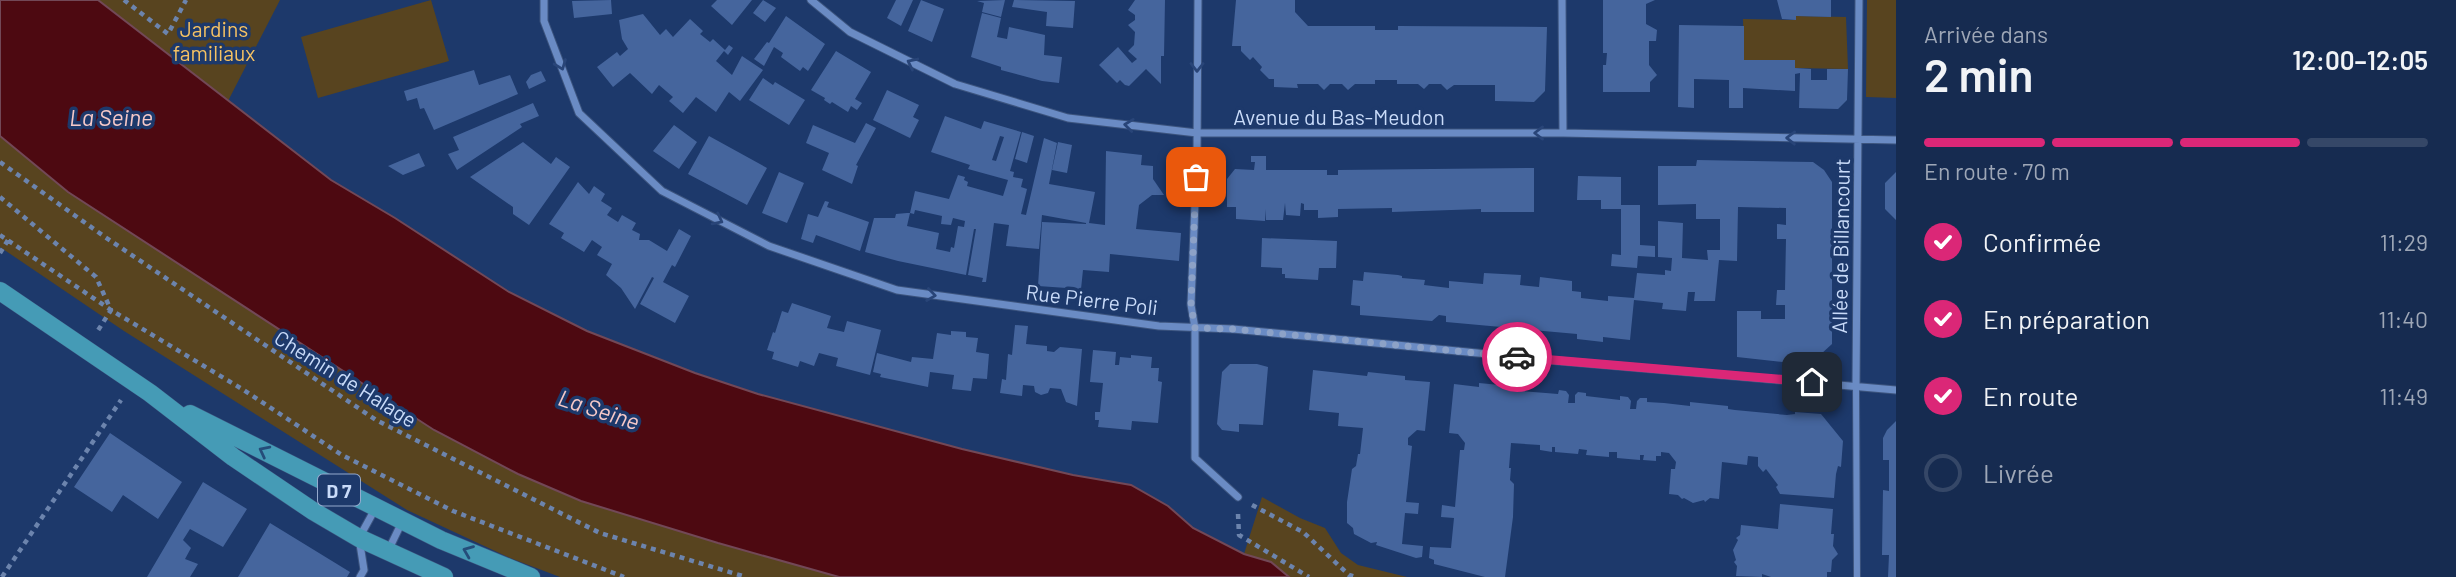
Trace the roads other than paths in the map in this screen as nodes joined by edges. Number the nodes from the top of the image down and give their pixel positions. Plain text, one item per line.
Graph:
1 (544, 0) edge
2 (811, 0) edge
3 (1198, 0) edge
4 (1562, 0) edge
5 (1859, 0) edge
6 (1197, 133) junction
7 (1563, 133) junction
8 (1859, 139) junction
9 (1896, 140) edge
10 (0, 291) edge
11 (1195, 328) junction
12 (1856, 386) junction
13 (1896, 390) edge
14 (150, 393) junction
15 (1238, 497) road end
16 (375, 509) junction
17 (402, 522) junction
18 (359, 538) junction
19 (388, 551) junction
20 (360, 577) edge
21 (444, 577) edge
22 (531, 577) edge
23 (1857, 577) edge

1 -> 11 street, Rue Pierre Poli
6 -> 2 street, Avenue du Bas-Meudon
3 -> 6 street
4 - 7 street
5 - 8 street, Allée de Billancourt
7 -> 6 street, Avenue du Bas-Meudon
6 - 11 street
8 -> 7 street, Avenue du Bas-Meudon
8 - 9 street, Avenue du Bas-Meudon
8 - 12 street, Allée de Billancourt
10 - 14 main road, D 7
11 - 12 street, Rue Pierre Poli
11 - 15 street
12 - 13 street, Rue Pierre Poli
12 - 23 street, Allée de Billancourt
16 -> 14 main road, D 7
14 - 18 main road, D 7
16 - 17 main road, D 7
16 - 18 street
17 - 19 street
22 -> 17 main road, D 7
18 - 19 main road, D 7
18 - 20 street
19 - 21 main road, D 7

